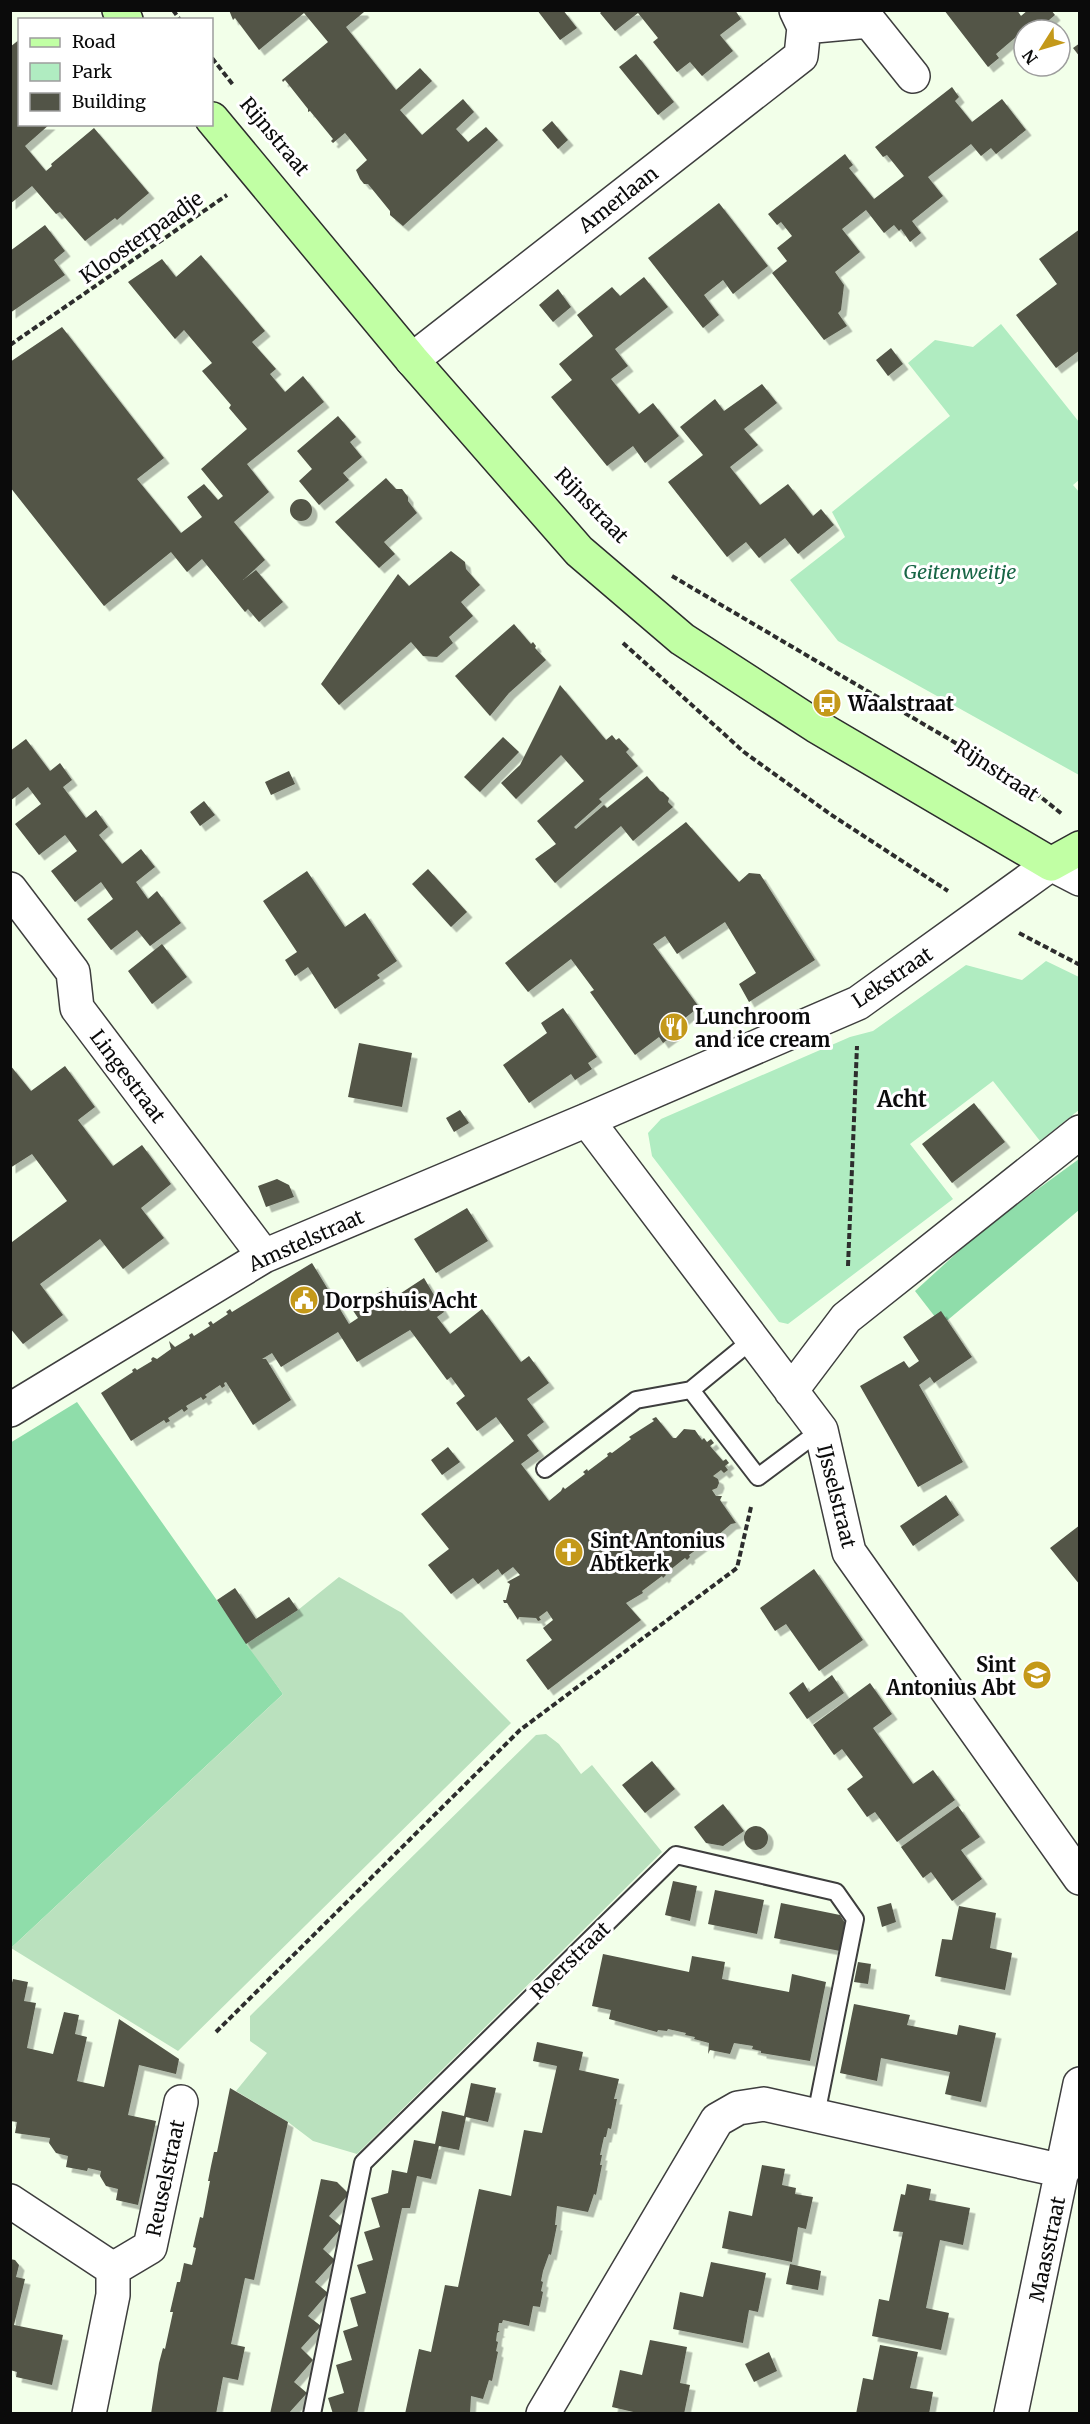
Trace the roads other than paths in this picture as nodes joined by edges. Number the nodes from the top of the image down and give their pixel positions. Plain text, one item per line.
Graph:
1 (876, 16) edge
2 (800, 19) edge
3 (913, 76) dead end
4 (213, 120) edge
5 (412, 360) junction
6 (1080, 848) edge
7 (1051, 864) junction
8 (1080, 879) edge
9 (10, 890) edge
10 (587, 1120) junction
11 (1080, 1132) edge
12 (264, 1256) junction
13 (752, 1340) junction
14 (691, 1390) junction
15 (791, 1392) junction
16 (10, 1410) edge
17 (821, 1431) junction
18 (545, 1469) dead end
19 (1080, 1878) edge
20 (1080, 2084) edge
21 (181, 2102) dead end
22 (816, 2115) junction
23 (1063, 2171) junction
24 (10, 2201) edge
25 (112, 2269) junction
26 (89, 2414) edge
27 (312, 2414) edge
28 (543, 2414) edge
29 (1011, 2414) edge

1 - 2 street, Amerlaan
1 - 3 street, Amerlaan
2 - 5 street, Amerlaan
4 - 5 street, Rijnstraat
5 - 7 street, Rijnstraat
6 - 7 street
7 - 8 street
7 - 10 street, Lekstraat
9 - 12 street, Lingestraat
10 - 12 street, Amstelstraat
10 - 13 street, IJsselstraat
11 - 15 street
12 - 16 street, Amstelstraat
13 - 14 lane
13 - 15 street, IJsselstraat
14 - 17 lane
14 - 18 lane
15 - 17 street, IJsselstraat
17 - 19 street, IJsselstraat
20 - 23 street, Maasstraat
21 - 25 street, Reuselstraat
22 - 23 street
22 - 27 lane, Roerstraat
22 - 28 street
23 - 29 street, Maasstraat
24 - 25 street
25 - 26 street

